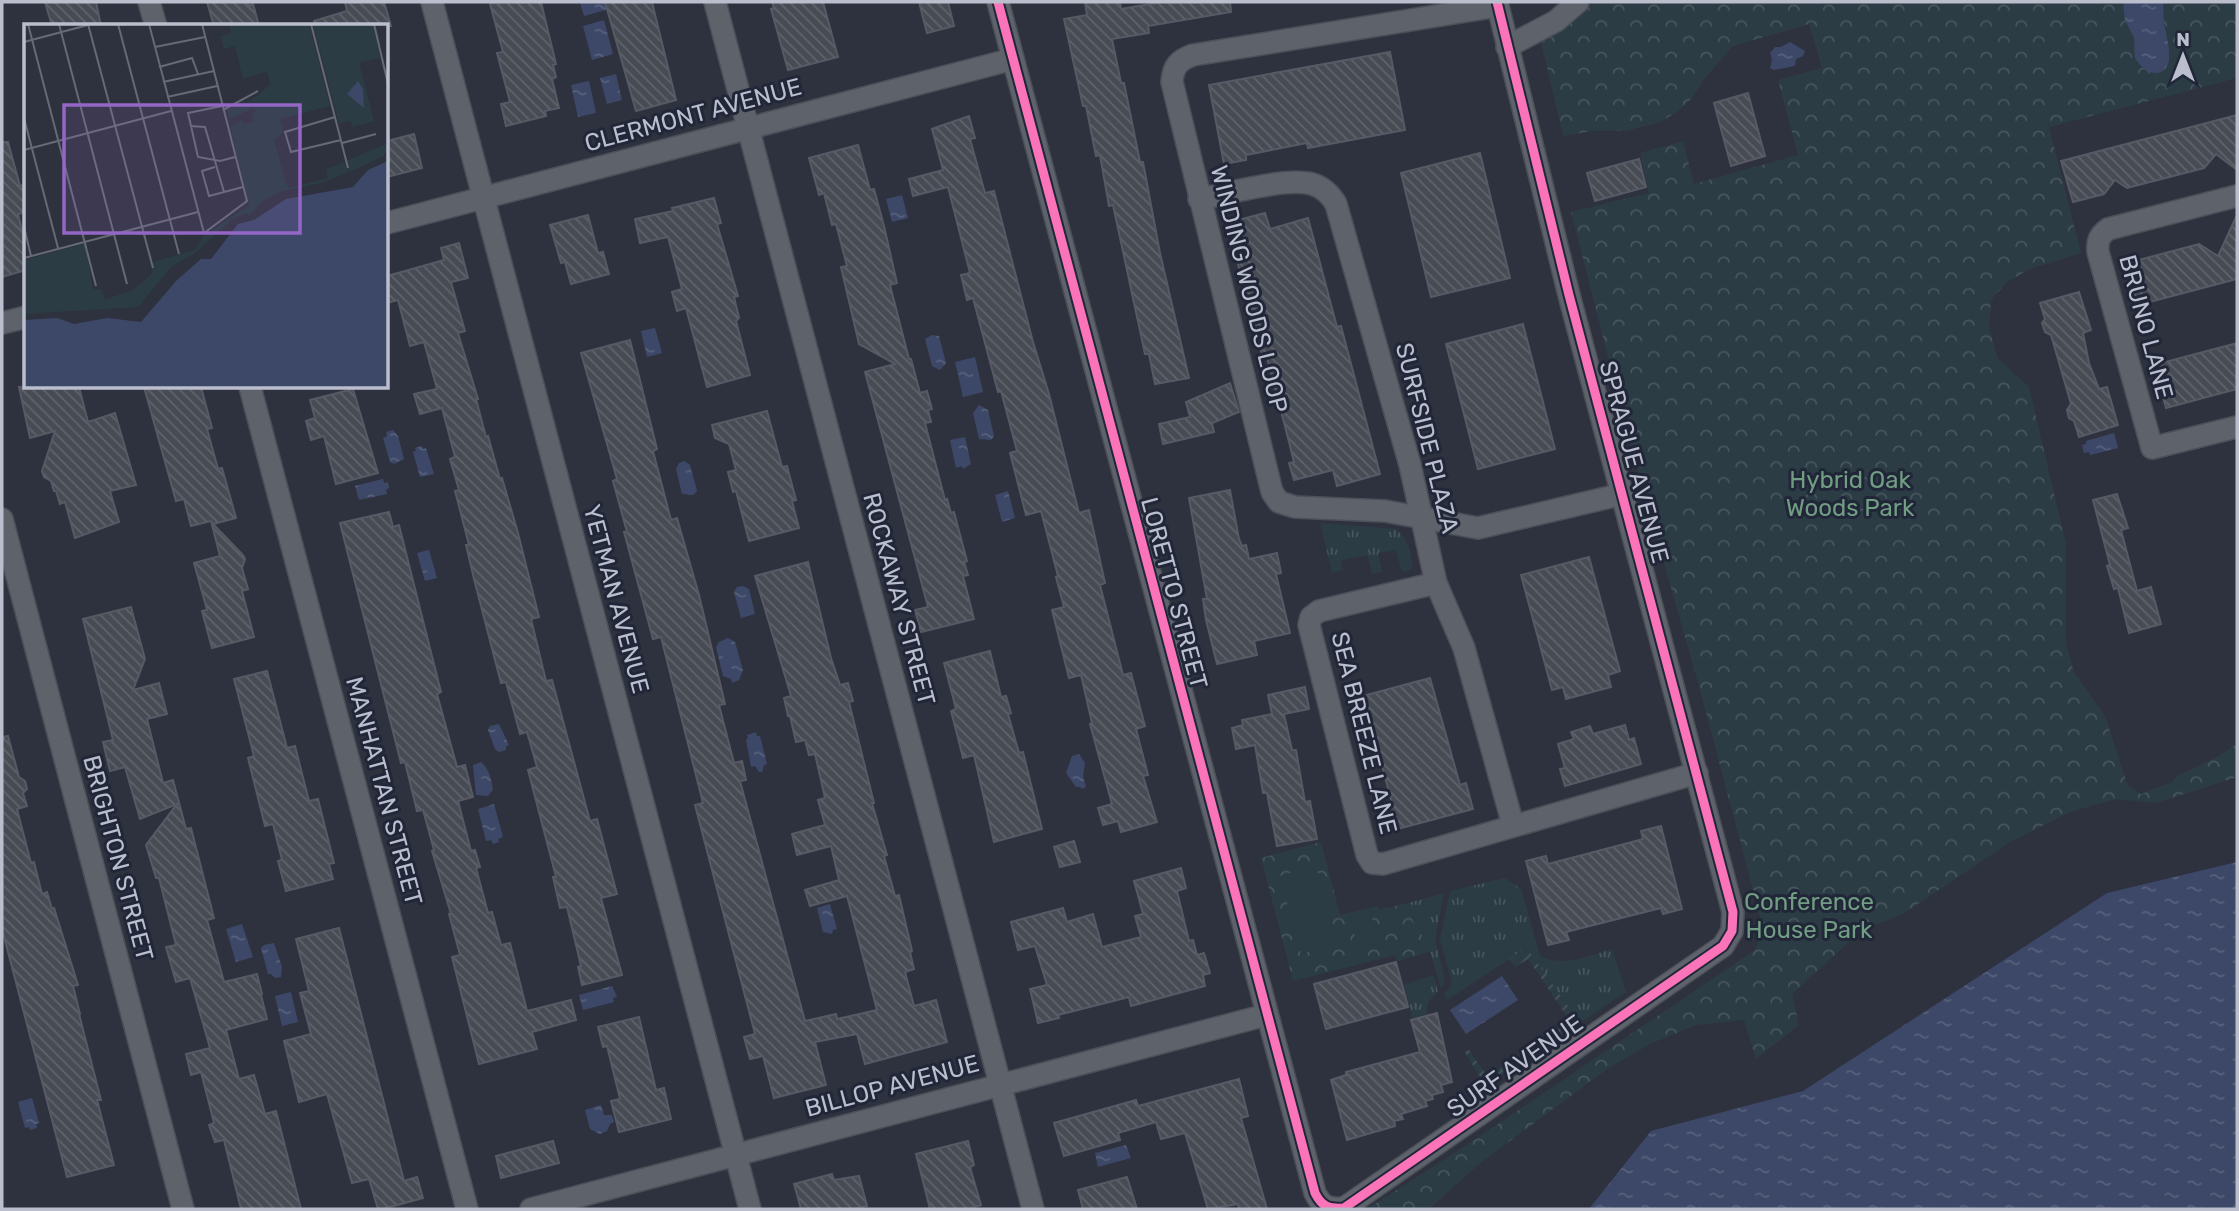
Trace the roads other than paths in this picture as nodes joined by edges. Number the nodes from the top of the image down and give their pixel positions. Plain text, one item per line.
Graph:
1 (149, 2) edge
2 (432, 2) edge
3 (715, 2) edge
4 (998, 2) edge
5 (1578, 2) edge
6 (1498, 4) edge
7 (155, 24) edge
8 (1507, 47) junction
9 (1013, 59) junction
10 (748, 128) junction
11 (2237, 196) edge
12 (484, 197) junction
13 (1199, 199) junction
14 (388, 223) edge
15 (24, 318) edge
16 (2, 323) edge
17 (250, 388) edge
18 (2237, 427) edge
19 (1623, 494) junction
20 (1420, 517) junction
21 (2, 519) edge
22 (1436, 583) junction
23 (1697, 773) junction
24 (1513, 825) junction
25 (1732, 931) joint
26 (1266, 1015) junction
27 (1000, 1085) junction
28 (735, 1155) junction
29 (1315, 1194) joint
30 (183, 1209) edge
31 (467, 1209) edge
32 (531, 1209) edge
33 (750, 1209) edge
34 (1033, 1209) edge

1 - 7 street
2 - 12 street, YETMAN AVENUE
3 - 10 street, ROCKAWAY STREET
4 - 9 street, LORETTO STREET
5 - 8 street
6 - 8 street, SPRAGUE AVENUE
6 - 13 street, WINDING WOODS LOOP
8 - 19 street, SPRAGUE AVENUE
9 - 10 street, CLERMONT AVENUE
9 - 26 street, LORETTO STREET
10 - 12 street, CLERMONT AVENUE
10 - 27 street, ROCKAWAY STREET
11 - 18 street, BRUNO LANE
12 - 14 street, CLERMONT AVENUE
12 - 28 street, YETMAN AVENUE
13 - 20 street, WINDING WOODS LOOP
13 - 20 street, SURFSIDE PLAZA
15 - 16 street
17 - 31 street, MANHATTAN STREET
19 - 20 street, WINDING WOODS LOOP
19 - 23 street, SPRAGUE AVENUE
20 - 22 street, SURFSIDE PLAZA
21 - 30 street, BRIGHTON STREET
22 - 24 street, SURFSIDE PLAZA
22 - 24 street, SEA BREEZE LANE
23 - 24 street, SEA BREEZE LANE
23 - 25 street, SPRAGUE AVENUE
25 - 29 street, SURF AVENUE
26 - 27 street, BILLOP AVENUE
26 - 29 street, LORETTO STREET
27 - 28 street, BILLOP AVENUE
27 - 34 street, ROCKAWAY STREET
28 - 32 street, BILLOP AVENUE
28 - 33 street, YETMAN AVENUE

